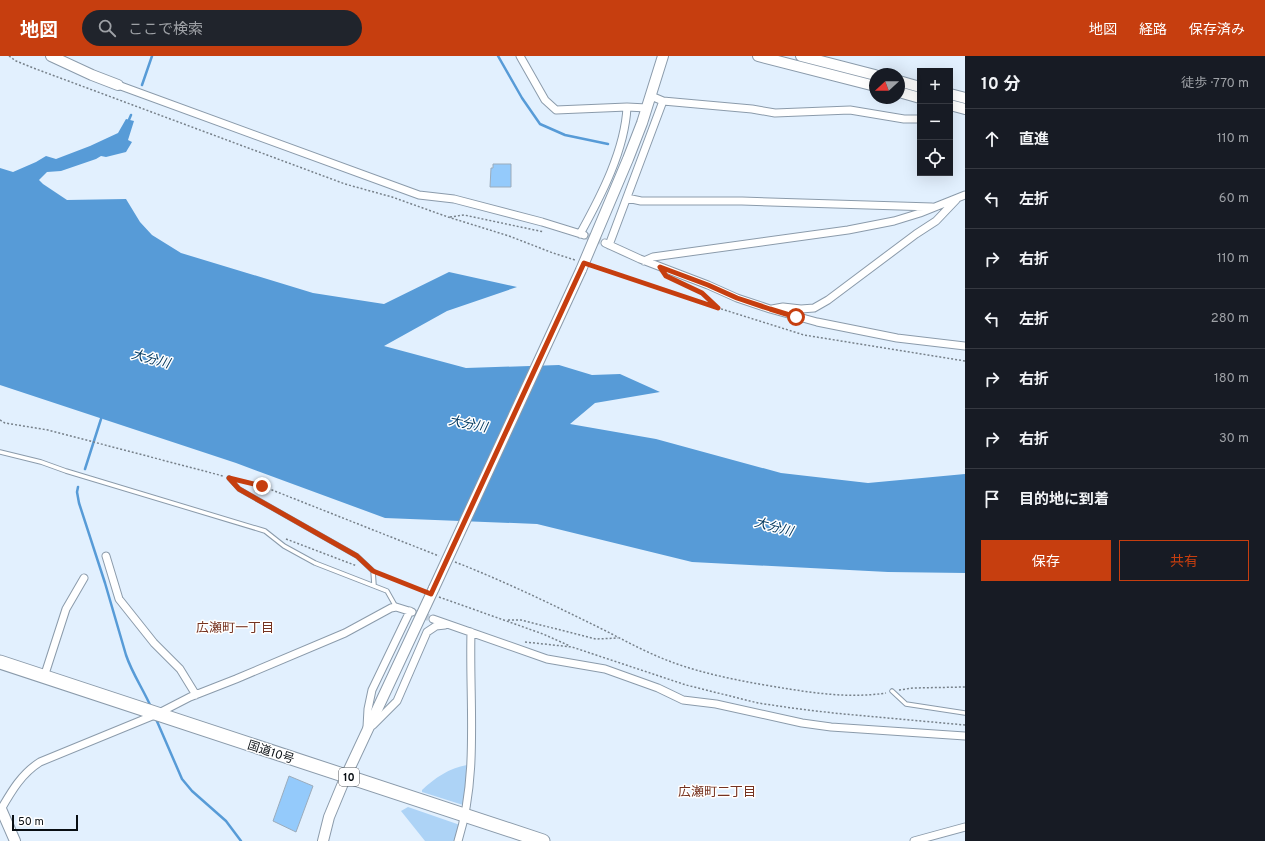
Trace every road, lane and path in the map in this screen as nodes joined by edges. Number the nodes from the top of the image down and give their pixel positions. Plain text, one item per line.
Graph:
1 (10, 56) edge
2 (51, 56) edge
3 (520, 56) edge
4 (663, 56) edge
5 (758, 56) edge
6 (801, 56) edge
7 (827, 59) edge
8 (822, 72) junction
9 (869, 73) edge
10 (905, 83) edge
11 (118, 84) joint
12 (869, 84) edge
13 (917, 86) edge
14 (905, 94) edge
15 (953, 95) edge
16 (651, 96) junction
17 (917, 97) edge
18 (965, 98) edge
19 (663, 101) junction
20 (953, 106) edge
21 (627, 107) junction
22 (647, 108) junction
23 (965, 109) edge
24 (917, 119) edge
25 (962, 196) edge
26 (627, 198) junction
27 (936, 207) junction
28 (448, 217) junction
29 (550, 233) dead end
30 (644, 261) junction
31 (583, 266) junction
32 (690, 287) dead end
33 (718, 308) junction
34 (770, 309) junction
35 (965, 346) edge
36 (965, 360) edge
37 (0, 420) edge
38 (0, 452) edge
39 (229, 478) junction
40 (286, 539) dead end
41 (106, 556) dead end
42 (443, 557) dead end
43 (450, 560) dead end
44 (373, 571) junction
45 (84, 578) dead end
46 (374, 585) junction
47 (433, 591) junction
48 (396, 607) junction
49 (433, 619) tunnel mouth
50 (506, 620) junction
51 (451, 626) junction
52 (471, 632) junction
53 (620, 638) junction
54 (520, 642) dead end
55 (572, 647) junction
56 (0, 662) edge
57 (44, 677) junction
58 (965, 687) edge
59 (892, 691) junction
60 (196, 695) junction
61 (965, 713) edge
62 (152, 714) junction
63 (965, 725) edge
64 (366, 732) junction
65 (965, 736) edge
66 (346, 776) junction
67 (0, 810) edge
68 (465, 815) junction
69 (965, 827) edge
70 (15, 841) edge
71 (323, 841) edge
72 (458, 841) edge
73 (543, 841) edge
74 (914, 841) edge

1 - 28 path
2 - 11 street
3 - 21 street
4 - 16 street
5 - 8 street
6 - 7 street
7 - 8 street
7 - 9 street
8 - 12 street
10 - 13 street
11 - 21 street
14 - 17 street
15 - 18 street
16 - 19 street
16 - 22 street
19 - 24 street
19 - 26 street
20 - 23 street
21 - 22 street
22 - 31 street
25 - 27 street
25 - 34 street
26 - 27 street
26 - 30 street
27 - 30 street
28 - 29 path
28 - 31 path
30 - 34 street
31 - 33 path
31 - 47 street, bridge
32 - 33 path
33 - 36 path
34 - 35 street
37 - 39 path
38 - 46 lane
39 - 42 path
39 - 44 lane
40 - 44 path
41 - 60 street
43 - 53 path
44 - 46 lane
44 - 47 path
45 - 57 street
46 - 48 lane
47 - 50 path
47 - 64 street
48 - 60 street
48 - 64 street
49 - 51 street
50 - 53 path
50 - 55 path
51 - 52 street
51 - 64 street
52 - 65 street
52 - 68 street
53 - 59 path
54 - 55 path
55 - 63 path
56 - 57 highway, 国道10号 / 10
57 - 62 highway, 国道10号 / 10
58 - 59 path
59 - 61 lane
60 - 62 street
62 - 66 highway, 国道10号 / 10
62 - 67 street
64 - 66 street
66 - 68 highway, 国道10号 / 10
66 - 71 street
67 - 70 street
68 - 72 street
68 - 73 highway, 国道10号 / 10
69 - 74 street

